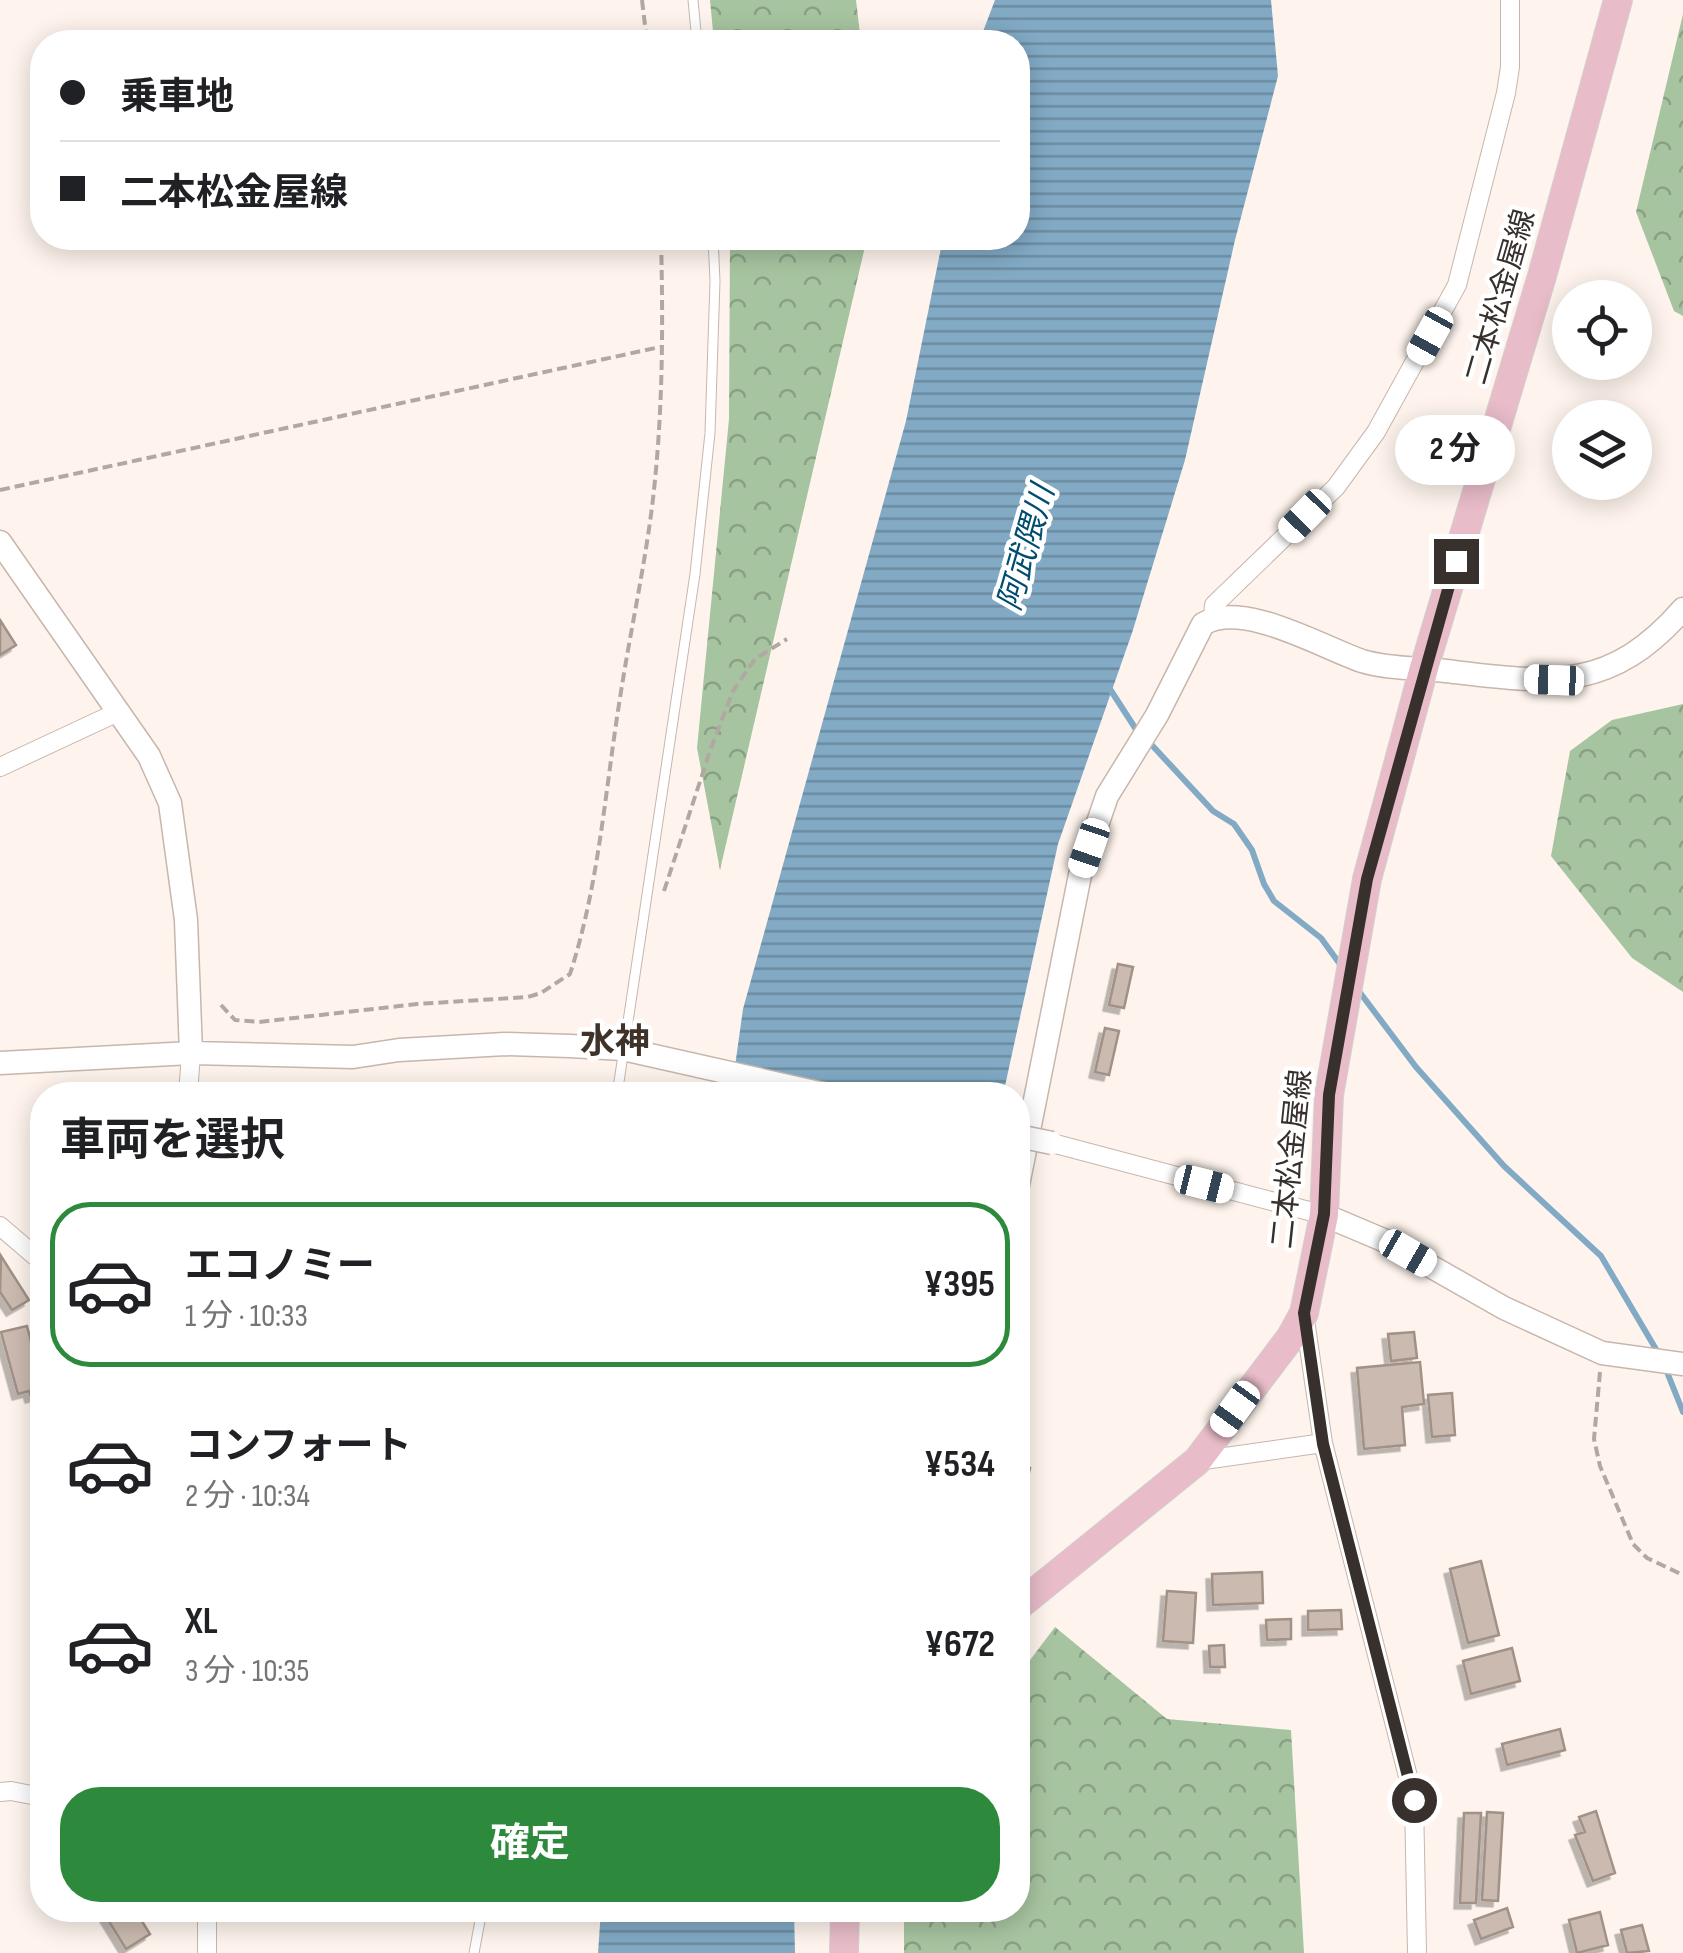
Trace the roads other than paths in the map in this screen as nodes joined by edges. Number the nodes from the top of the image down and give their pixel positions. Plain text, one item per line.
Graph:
1 (692, 0) edge
2 (1510, 0) edge
3 (1618, 0) edge
4 (696, 30) edge
5 (714, 250) edge
6 (0, 543) edge
7 (1683, 610) edge
8 (1213, 618) junction
9 (1424, 668) junction
10 (118, 712) junction
11 (0, 766) edge
12 (623, 1048) junction
13 (191, 1053) junction
14 (0, 1063) edge
15 (189, 1082) edge
16 (619, 1082) edge
17 (768, 1082) edge
18 (1030, 1125) edge
19 (1030, 1139) edge
20 (1052, 1144) joint
21 (1324, 1214) junction
22 (0, 1226) edge
23 (30, 1252) edge
24 (1304, 1313) junction
25 (1683, 1364) edge
26 (1323, 1444) junction
27 (1198, 1461) junction
28 (1030, 1596) edge
29 (0, 1792) edge
30 (30, 1796) edge
31 (207, 1922) edge
32 (480, 1922) edge
33 (845, 1922) edge
34 (207, 1953) edge
35 (474, 1953) edge
36 (844, 1953) edge
37 (1416, 1953) edge

1 - 4 lane
2 - 8 street
3 - 9 main road, 二本松金屋線
5 - 12 lane
6 - 10 street
7 - 9 street
8 - 9 street
8 - 18 street
9 - 21 main road, 二本松金屋線
10 - 11 street
10 - 13 street
12 - 13 street
12 - 16 lane
12 - 17 street
13 - 14 street
13 - 15 street
19 - 20 street, bridge
20 - 21 street
21 - 24 main road, 二本松金屋線
21 - 25 street
22 - 23 street
24 - 26 street
24 - 27 main road, 二本松金屋線
26 - 27 street
26 - 37 street
27 - 28 main road, 二本松金屋線
29 - 30 street
31 - 34 street
32 - 35 lane
33 - 36 main road

